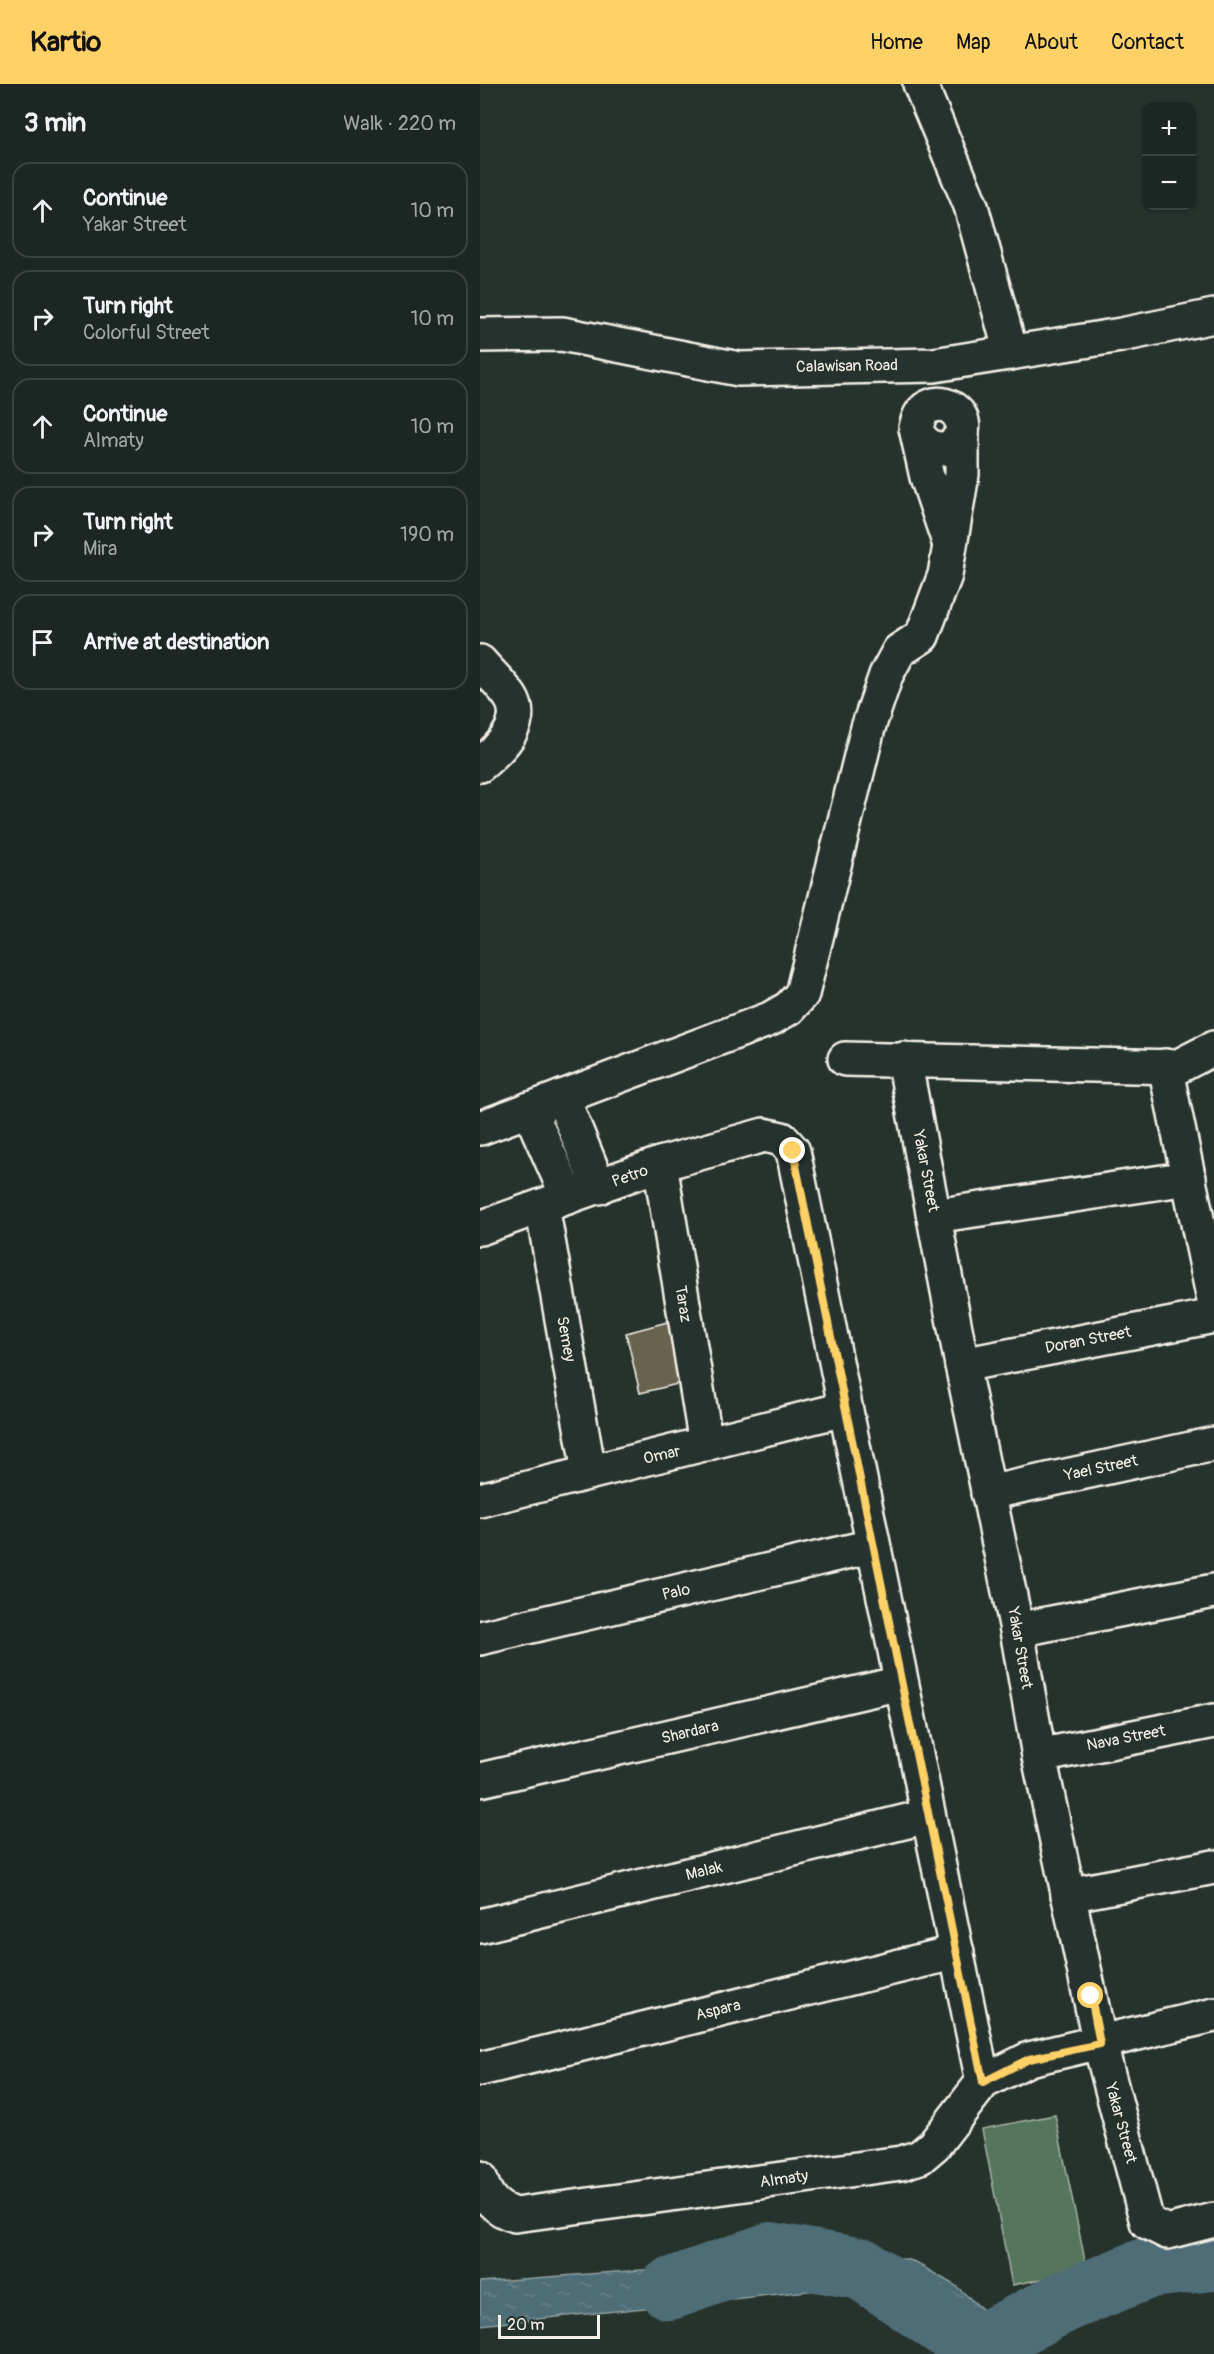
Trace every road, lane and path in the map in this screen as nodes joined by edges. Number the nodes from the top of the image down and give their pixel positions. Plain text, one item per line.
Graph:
1 (920, 84) edge
2 (1214, 316) edge
3 (480, 335) edge
4 (1011, 353) junction
5 (934, 365) junction
6 (938, 404) junction
7 (962, 434) junction
8 (919, 436) junction
9 (949, 543) junction
10 (480, 662) edge
11 (480, 765) edge
12 (1214, 1048) edge
13 (845, 1059) dead end
14 (904, 1059) junction
15 (1165, 1066) junction
16 (562, 1097) junction
17 (529, 1109) junction
18 (480, 1128) edge
19 (660, 1164) junction
20 (1189, 1178) junction
21 (599, 1187) junction
22 (555, 1202) junction
23 (934, 1216) junction
24 (480, 1228) edge
25 (1214, 1300) edge
26 (1214, 1316) edge
27 (962, 1365) junction
28 (844, 1409) junction
29 (706, 1444) junction
30 (1214, 1444) edge
31 (589, 1473) junction
32 (988, 1493) junction
33 (480, 1500) edge
34 (872, 1546) junction
35 (1214, 1591) edge
36 (1017, 1630) junction
37 (480, 1638) edge
38 (901, 1683) junction
39 (1214, 1721) edge
40 (1039, 1756) junction
41 (480, 1780) edge
42 (928, 1816) junction
43 (1214, 1867) edge
44 (1068, 1895) junction
45 (480, 1926) edge
46 (957, 1952) junction
47 (1214, 2015) edge
48 (1100, 2044) junction
49 (480, 2069) edge
50 (983, 2082) junction
51 (480, 2178) edge
52 (1214, 2220) edge

1 - 4 street
2 - 4 street, Calawisan Road
3 - 5 street, Calawisan Road
4 - 5 street, Calawisan Road
5 - 6 street
6 - 7 street
6 - 8 street
7 - 8 street
7 - 9 street
8 - 9 street
9 - 16 street
10 - 11 street
12 - 15 street
13 - 14 street
14 - 15 street
14 - 23 street, Yakar Street
15 - 20 street
16 - 17 street
16 - 21 street
17 - 18 street
17 - 22 street, Semey
19 - 21 street, Petro
19 - 28 street, Petro
19 - 29 street, Taraz
20 - 23 street
20 - 25 street
21 - 22 street, Petro
22 - 24 street, Petro
22 - 31 street, Semey
23 - 27 street, Yakar Street
26 - 27 street, Doran Street
27 - 32 street, Yakar Street
28 - 29 street, Omar
28 - 34 street
29 - 31 street, Omar
30 - 32 street, Yael Street
31 - 33 street, Omar
32 - 36 street, Yakar Street
34 - 37 street, Palo
34 - 38 street
35 - 36 street
36 - 40 street, Yakar Street
38 - 41 street, Shardara
38 - 42 street
39 - 40 street, Nava Street
40 - 44 street, Yakar Street
42 - 45 street, Malak
42 - 46 street
43 - 44 street
44 - 48 street, Yakar Street
46 - 49 street, Aspara
46 - 50 street
47 - 48 street, Almaty
48 - 50 street, Almaty
48 - 52 street, Yakar Street
50 - 51 street, Almaty

